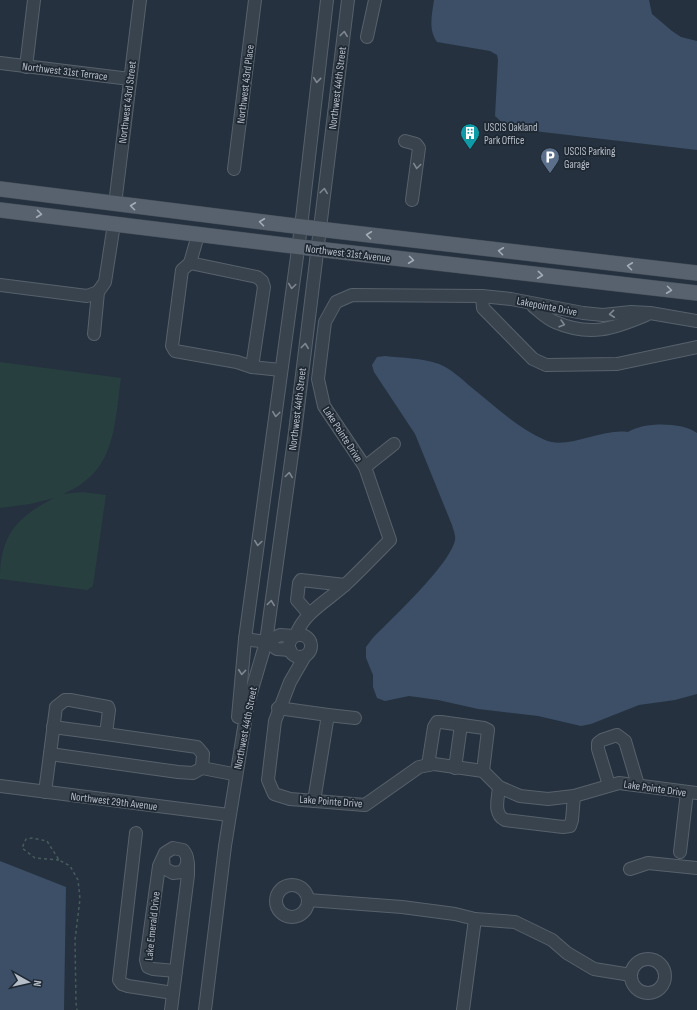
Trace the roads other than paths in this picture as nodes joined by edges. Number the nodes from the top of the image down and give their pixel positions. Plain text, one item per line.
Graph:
1 (34, 0) edge
2 (140, 0) edge
3 (255, 0) edge
4 (327, 0) edge
5 (348, 0) edge
6 (375, 0) edge
7 (368, 37) dead end
8 (320, 58) junction
9 (341, 59) junction
10 (0, 63) edge
11 (26, 67) junction
12 (130, 79) junction
13 (405, 141) dead end
14 (234, 169) dead end
15 (0, 189) edge
16 (412, 200) dead end
17 (115, 204) junction
18 (0, 210) edge
19 (114, 224) junction
20 (301, 227) junction
21 (319, 229) junction
22 (198, 234) junction
23 (298, 247) junction
24 (317, 249) junction
25 (190, 263) junction
26 (697, 273) edge
27 (0, 285) edge
28 (98, 292) junction
29 (697, 293) edge
30 (444, 296) joint
31 (482, 296) junction
32 (530, 304) junction
33 (650, 313) junction
34 (697, 321) edge
35 (94, 334) dead end
36 (697, 347) edge
37 (252, 367) junction
38 (281, 370) junction
39 (394, 444) dead end
40 (365, 467) junction
41 (345, 585) junction
42 (309, 614) junction
43 (299, 636) junction
44 (245, 639) junction
45 (266, 642) junction
46 (297, 657) junction
47 (278, 708) junction
48 (328, 715) junction
49 (355, 718) dead end
50 (461, 725) junction
51 (53, 727) junction
52 (106, 734) junction
53 (50, 754) junction
54 (428, 765) junction
55 (202, 768) junction
56 (455, 768) junction
57 (482, 771) junction
58 (233, 774) junction
59 (610, 785) junction
60 (638, 785) junction
61 (0, 786) edge
62 (499, 787) junction
63 (45, 792) junction
64 (692, 792) edge
65 (574, 796) junction
66 (314, 801) junction
67 (229, 815) junction
68 (136, 833) dead end
69 (680, 852) dead end
70 (163, 858) junction
71 (188, 863) junction
72 (697, 868) edge
73 (630, 869) dead end
74 (308, 900) dead end
75 (475, 919) junction
76 (176, 971) junction
77 (631, 975) dead end
78 (173, 993) junction
79 (170, 1010) edge
80 (205, 1010) edge
81 (463, 1010) edge

1 - 11 street
2 - 12 street, Northwest 43rd Street
3 - 14 street, Northwest 43rd Place
4 - 8 street, Northwest 44th Street
9 -> 5 street, Northwest 44th Street
6 - 7 street
8 - 9 street
8 -> 20 street, Northwest 44th Street
21 -> 9 street, Northwest 44th Street
10 - 11 street, Northwest 31st Terrace
11 - 12 street, Northwest 31st Terrace
12 - 17 street, Northwest 43rd Street
13 -> 16 street
15 - 17 main road, Northwest 31st Avenue
20 -> 17 main road, Northwest 31st Avenue
18 -> 19 main road, Northwest 31st Avenue
19 - 22 main road, Northwest 31st Avenue
19 - 28 street
20 - 21 main road, Northwest 31st Avenue
20 - 23 street, Northwest 44th Street
21 - 24 street, Northwest 44th Street
26 -> 21 main road, Northwest 31st Avenue
22 - 23 main road, Northwest 31st Avenue
22 - 25 street
23 - 24 main road, Northwest 31st Avenue
23 -> 38 street, Northwest 44th Street
24 -> 29 main road, Northwest 31st Avenue
45 -> 24 street, Northwest 44th Street
25 - 37 street
25 - 37 street
27 - 28 street
28 - 35 street
30 - 31 street, Lakepointe Drive
30 - 40 street, Lake Pointe Drive
31 - 32 street, Lakepointe Drive
31 - 36 street
33 -> 32 street, Lakepointe Drive
32 -> 33 street
33 - 34 street
37 - 38 street
38 -> 44 street, Northwest 44th Street
39 - 40 street
40 - 41 street, Lake Pointe Drive
41 - 42 street, Lake Pointe Drive
41 - 42 street
42 - 43 street, Lake Pointe Drive
43 - 45 street
43 - 46 street, Lake Pointe Drive
43 - 46 street, Lake Pointe Drive
44 - 45 street
44 -> 58 street, Northwest 44th Street
45 - 46 street
45 - 67 street, Northwest 44th Street
46 - 47 street, Lake Pointe Drive
47 - 48 street
47 - 66 street, Lake Pointe Drive
48 - 49 street
48 - 66 street
50 - 54 street
50 - 56 street
50 - 57 street
51 - 52 street
51 - 52 street
51 - 53 street
52 - 55 street
53 - 55 street
53 - 63 street
54 - 56 street
54 - 66 street, Lake Pointe Drive
55 - 58 street
56 - 57 street
57 - 62 street, Lake Pointe Drive
58 - 67 street, Northwest 44th Street
59 - 60 street, Lake Pointe Drive
59 - 60 street
59 - 65 street, Lake Pointe Drive
60 - 64 street, Lake Pointe Drive
61 - 63 street, Northwest 29th Avenue
62 - 65 street, Lake Pointe Drive
62 - 65 street
63 - 67 street, Northwest 29th Avenue
64 - 69 street
67 - 80 street, Northwest 44th Street
68 - 78 street
70 - 71 street
70 - 71 street
70 - 76 street, Lake Emerald Drive
71 - 76 street
72 - 73 street
74 - 75 street
75 - 77 street
75 - 81 street
76 - 78 street
78 - 79 street

